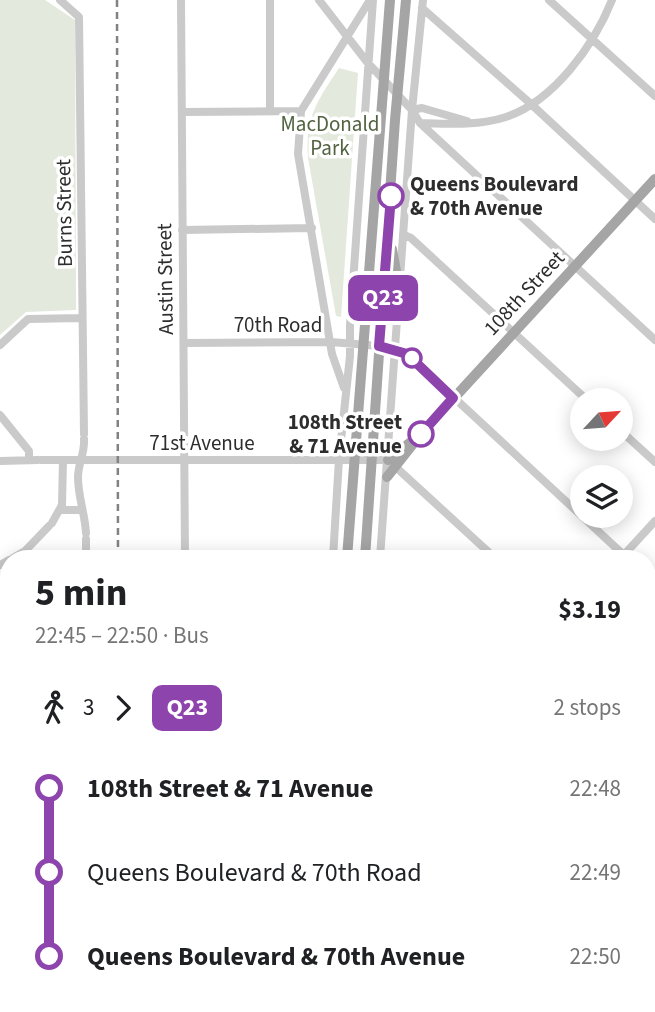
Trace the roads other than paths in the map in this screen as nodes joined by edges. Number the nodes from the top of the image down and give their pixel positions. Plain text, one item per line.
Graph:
1 (60, 0) edge
2 (181, 0) edge
3 (270, 0) edge
4 (319, 0) edge
5 (372, 0) edge
6 (390, 0) edge
7 (406, 0) edge
8 (549, 0) edge
9 (612, 0) edge
10 (423, 4) edge
11 (348, 38) junction
12 (593, 39) junction
13 (367, 62) junction
14 (384, 80) junction
15 (399, 94) junction
16 (655, 96) edge
17 (531, 104) junction
18 (412, 110) junction
19 (270, 111) junction
20 (301, 111) junction
21 (182, 112) junction
22 (420, 123) junction
23 (477, 123) junction
24 (655, 179) edge
25 (635, 201) junction
26 (655, 219) edge
27 (389, 226) junction
28 (312, 228) junction
29 (182, 230) junction
30 (404, 235) junction
31 (575, 266) junction
32 (400, 293) junction
33 (82, 318) junction
34 (514, 332) junction
35 (655, 340) edge
36 (331, 342) junction
37 (184, 343) junction
38 (349, 344) junction
39 (0, 345) edge
40 (363, 345) junction
41 (379, 346) junction
42 (394, 349) junction
43 (574, 388) edge
44 (345, 391) junction
45 (453, 398) junction
46 (0, 415) edge
47 (634, 443) edge
48 (339, 459) junction
49 (356, 459) junction
50 (36, 460) junction
51 (63, 460) junction
52 (185, 460) junction
53 (372, 460) junction
54 (0, 461) edge
55 (82, 461) junction
56 (655, 462) edge
57 (391, 464) junction
58 (387, 477) joint
59 (61, 510) junction
60 (82, 510) junction
61 (655, 521) edge
62 (28, 550) edge
63 (86, 550) edge
64 (185, 550) edge
65 (333, 550) edge
66 (348, 550) edge
67 (366, 550) edge
68 (381, 550) edge
69 (486, 550) edge
70 (616, 550) edge
71 (630, 550) edge

1 - 33 street, Burns Street
2 - 21 street, Austin Street
3 - 19 street
4 - 11 street
5 - 11 street
5 - 13 street
6 - 14 main road
7 - 15 main road
8 - 12 street
9 - 12 street
10 - 17 street
10 - 18 street
11 - 13 street
11 - 20 street
12 - 16 street
12 - 17 street
13 - 14 street
13 - 38 street
14 - 15 street
14 - 40 main road
15 - 18 street
15 - 27 main road
17 - 23 street
17 - 25 street
18 - 22 street
18 - 23 street
18 - 30 street
19 - 20 street
19 - 21 street
20 - 28 street
21 - 29 street, Austin Street
22 - 23 street
22 - 31 street
24 - 25 main road, 108th Street
25 - 26 street
25 - 31 main road, 108th Street
27 - 32 main road
27 - 41 main road
28 - 29 street
28 - 36 street
29 - 37 street, Austin Street
30 - 32 street
30 - 34 street
31 - 34 main road, 108th Street
31 - 35 street
32 - 42 street
33 - 39 street
33 - 55 street, Burns Street
34 - 43 street
34 - 45 main road, 108th Street
36 - 37 street, 70th Road
36 - 38 street, 70th Road
36 - 44 street
37 - 52 street, Austin Street
38 - 40 street, 70th Road
38 - 44 street
40 - 41 street, 70th Road
40 - 49 main road
41 - 42 street, 70th Road
41 - 53 main road
42 - 45 street, 70th Road
42 - 57 street
44 - 48 street
45 - 57 main road, 108th Street
45 - 70 street, 70th Road
46 - 50 street
47 - 56 street
48 - 49 street, 71st Avenue
48 - 52 street, 71st Avenue
48 - 65 street
49 - 53 street, 71st Avenue
49 - 66 main road
50 - 51 street, 71st Avenue
50 - 54 street, 71st Avenue
51 - 55 street, 71st Avenue
51 - 59 street
52 - 55 street, 71st Avenue
52 - 64 street, Austin Street
53 - 57 street, 71st Avenue
53 - 67 main road
55 - 60 street, Burns Street
57 - 58 main road, 108th Street
57 - 69 street
58 - 68 street
59 - 60 street
59 - 62 street
60 - 63 street
61 - 71 street

